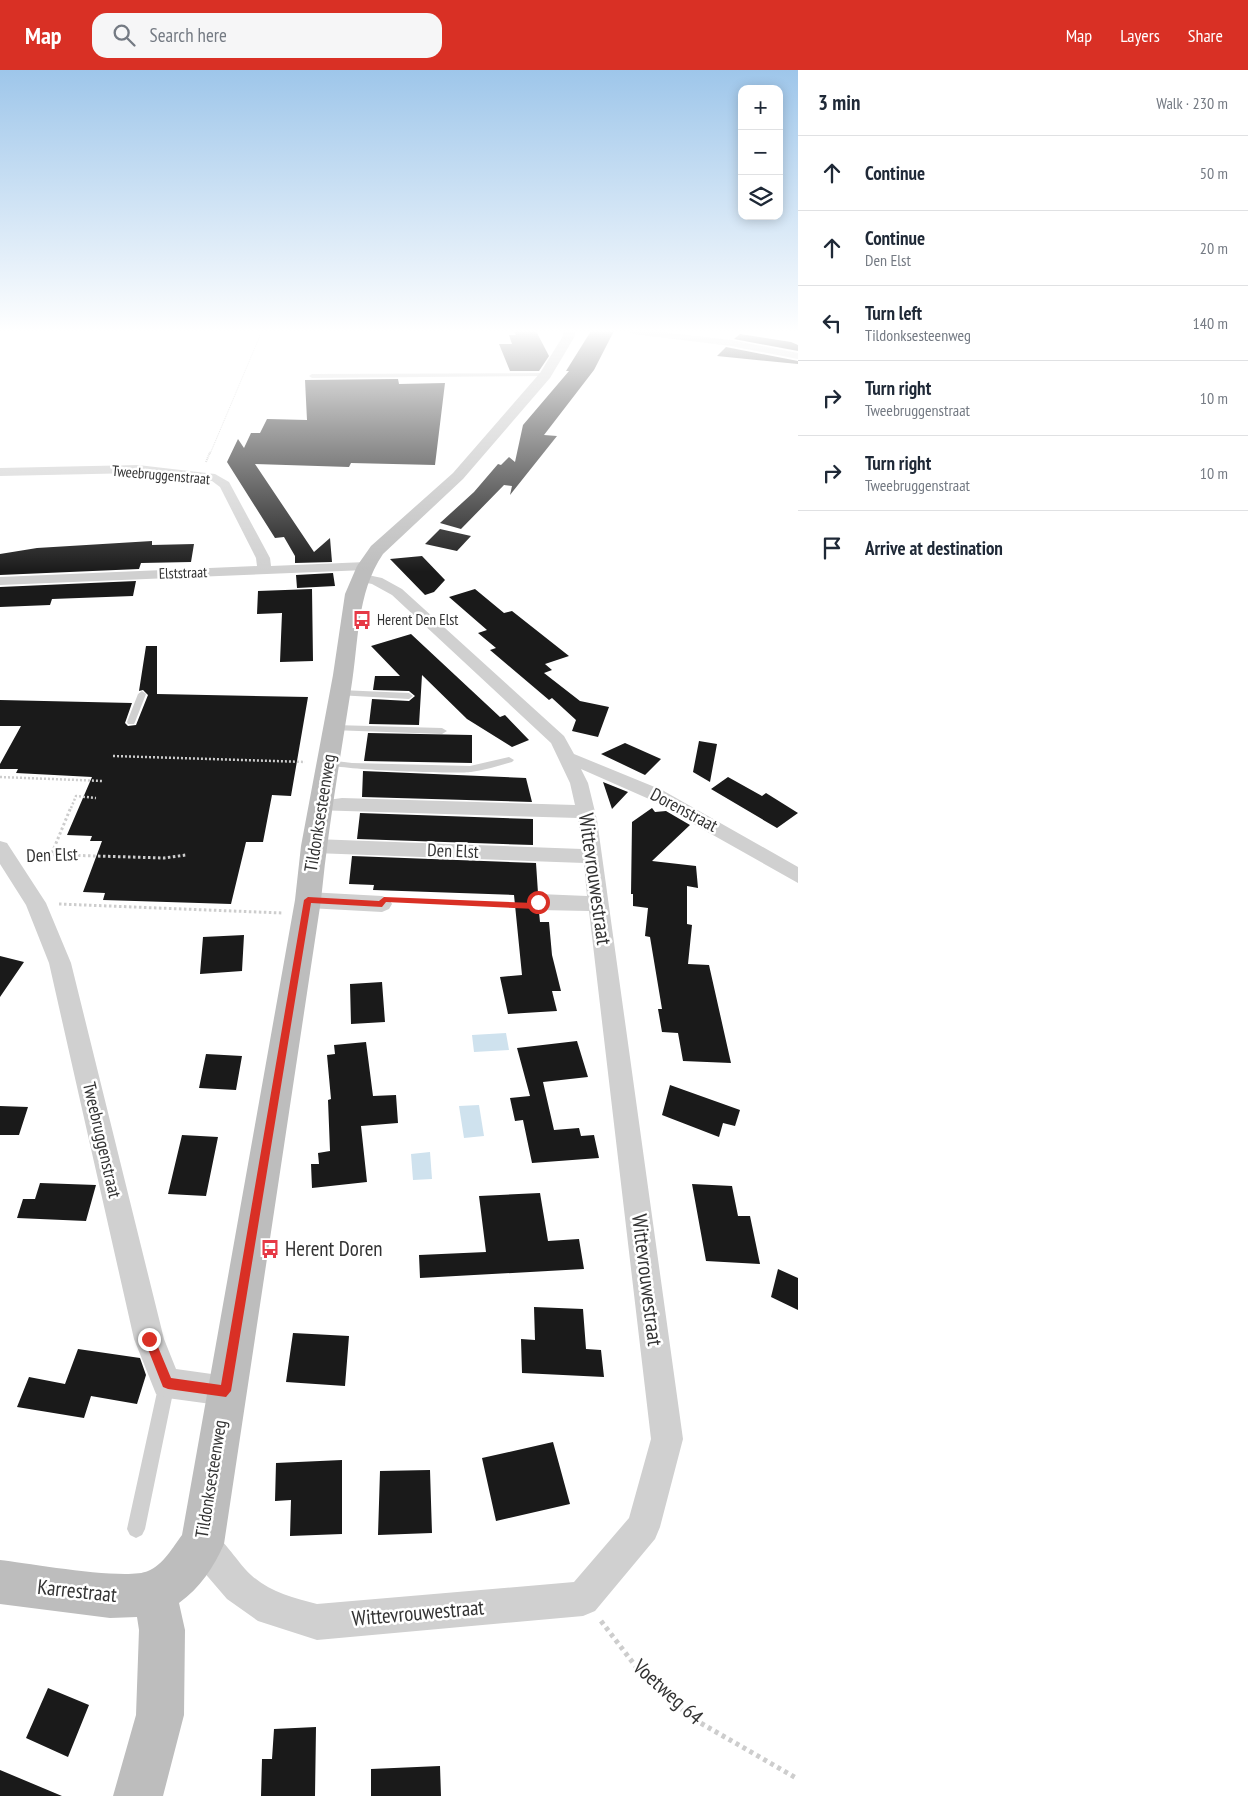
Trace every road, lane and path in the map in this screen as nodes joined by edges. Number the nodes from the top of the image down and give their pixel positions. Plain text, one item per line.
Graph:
1 (227, 412) edge
2 (514, 412) edge
3 (0, 472) edge
4 (199, 476) junction
5 (265, 570) junction
6 (361, 580) junction
7 (0, 581) edge
8 (340, 693) junction
9 (142, 694) dead end
10 (409, 696) dead end
11 (131, 722) dead end
12 (334, 728) junction
13 (442, 731) dead end
14 (114, 756) dead end
15 (565, 757) junction
16 (509, 760) dead end
17 (328, 763) junction
18 (0, 777) edge
19 (103, 781) dead end
20 (96, 798) dead end
21 (320, 806) junction
22 (586, 812) junction
23 (314, 846) junction
24 (4, 853) edge
25 (52, 853) junction
26 (186, 855) dead end
27 (592, 856) junction
28 (798, 876) edge
29 (538, 902) joint
30 (36, 903) junction
31 (382, 904) joint
32 (598, 904) junction
33 (306, 907) junction
34 (168, 1383) junction
35 (226, 1391) junction
36 (136, 1529) dead end
37 (202, 1544) junction
38 (0, 1582) edge
39 (155, 1594) junction
40 (583, 1599) junction
41 (798, 1778) edge
42 (138, 1796) edge

1 - 4 path
2 - 6 street, Tildonksesteenweg
3 - 4 street, Tweebruggenstraat
4 - 5 street, Tweebruggenstraat
5 - 6 street, Elststraat
5 - 7 street, Elststraat
6 - 8 street, Tildonksesteenweg
6 - 15 street, Wittevrouwestraat
8 - 10 lane
8 - 12 street, Tildonksesteenweg
9 - 11 lane
12 - 13 lane
12 - 17 street, Tildonksesteenweg
14 - 17 path
15 - 22 street, Wittevrouwestraat
15 - 28 street, Dorenstraat
16 - 17 lane
17 - 21 street, Tildonksesteenweg
18 - 19 path
20 - 25 path
21 - 22 street
21 - 23 street, Tildonksesteenweg
22 - 27 street, Wittevrouwestraat
23 - 27 street, Den Elst
23 - 33 street, Tildonksesteenweg
24 - 25 path, Den Elst
24 - 30 street, Tweebruggenstraat
25 - 26 path, Den Elst
27 - 32 street, Wittevrouwestraat
29 - 31 path
29 - 32 street
30 - 33 path
30 - 34 street, Tweebruggenstraat
31 - 33 street
32 - 40 street, Wittevrouwestraat
33 - 35 street, Tildonksesteenweg
34 - 35 street
34 - 36 lane
35 - 37 street, Tildonksesteenweg
37 - 39 street, Tildonksesteenweg
37 - 40 street, Wittevrouwestraat
38 - 39 street, Karrestraat
39 - 42 street
40 - 41 path, Voetweg 64

